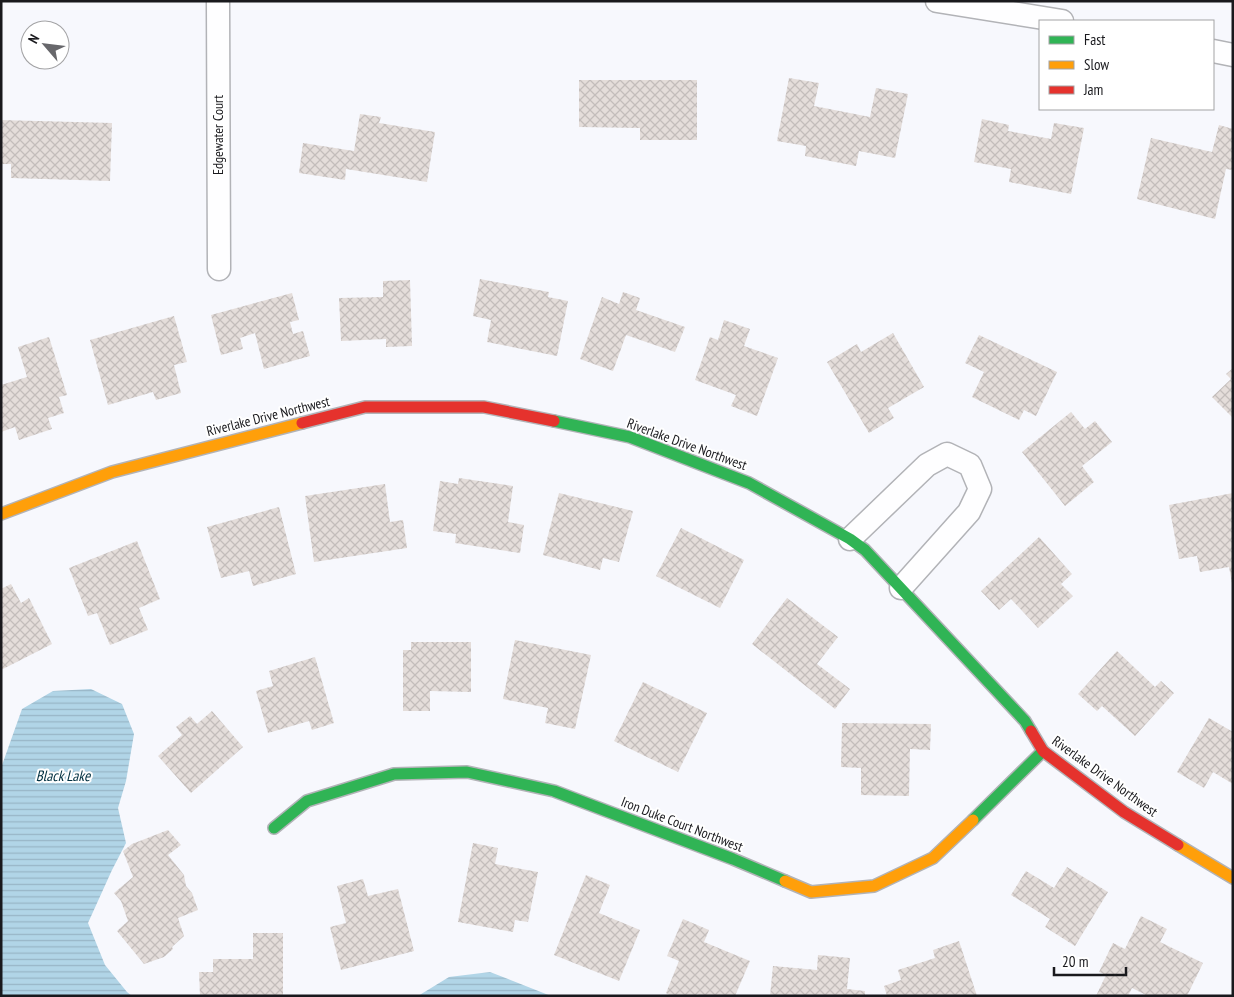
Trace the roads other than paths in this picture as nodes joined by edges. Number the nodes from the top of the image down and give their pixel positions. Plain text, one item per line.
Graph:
1 (218, 1) edge
2 (937, 1) edge
3 (1056, 20) edge
4 (1214, 51) edge
5 (1233, 56) edge
6 (219, 270) dead end
7 (1, 514) edge
8 (850, 539) junction
9 (901, 588) junction
10 (1043, 751) junction
11 (274, 828) dead end
12 (1233, 878) edge

1 - 6 street, Edgewater Court
2 - 3 street
4 - 5 street
7 - 8 street, Riverlake Drive Northwest
8 - 9 street, Riverlake Drive Northwest
8 - 9 street
9 - 10 street, Riverlake Drive Northwest
10 - 11 street, Iron Duke Court Northwest
10 - 12 street, Riverlake Drive Northwest

